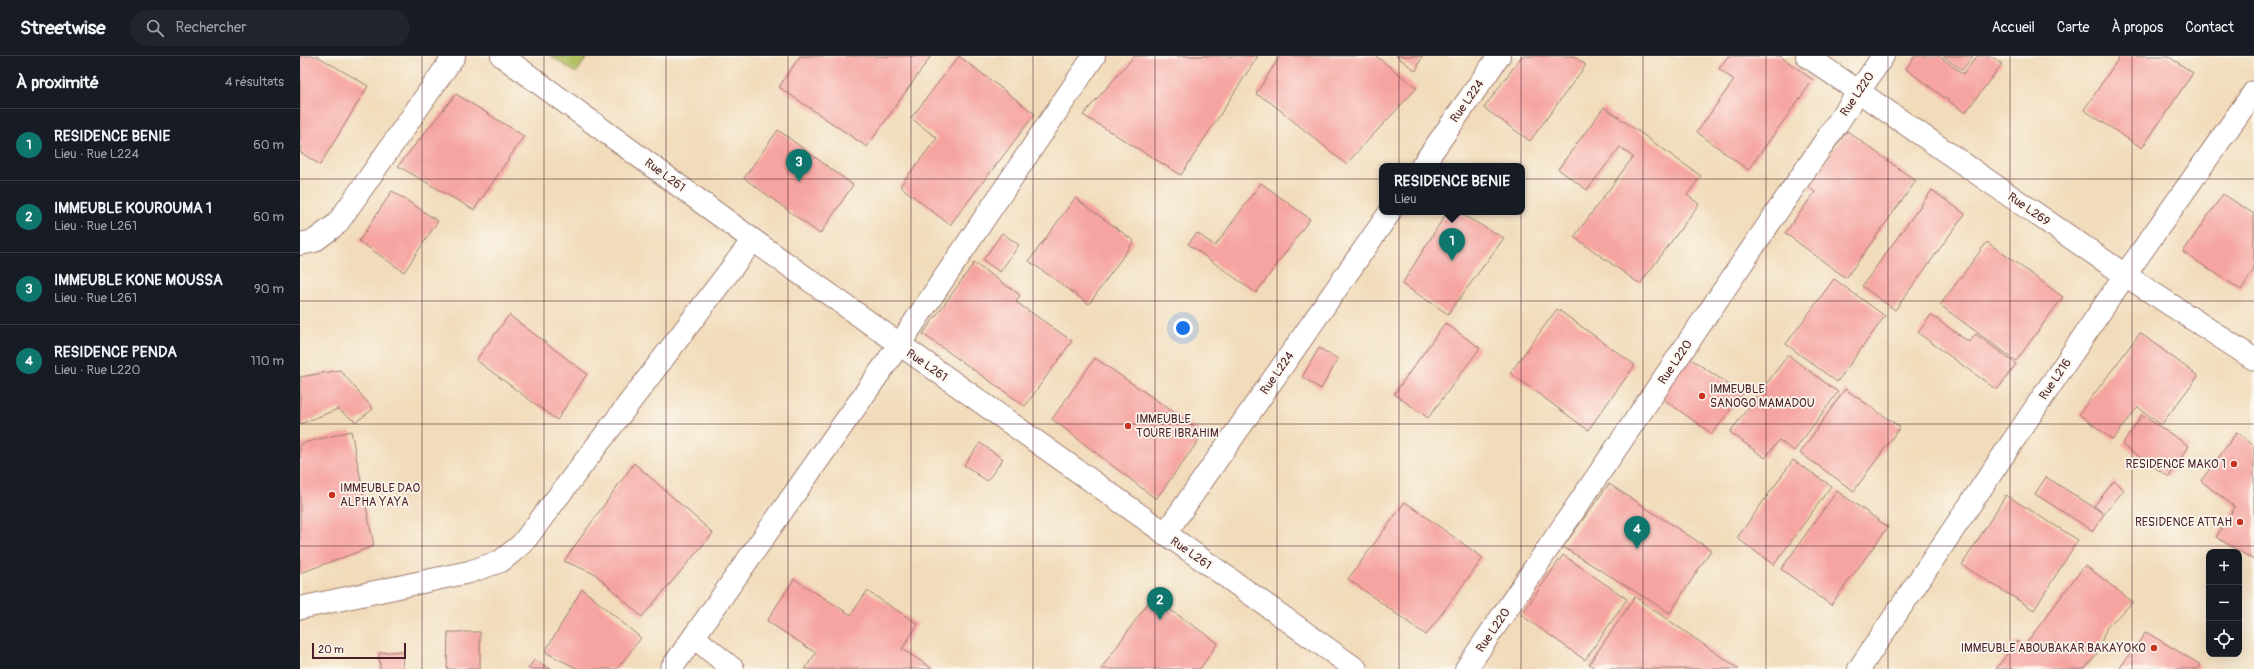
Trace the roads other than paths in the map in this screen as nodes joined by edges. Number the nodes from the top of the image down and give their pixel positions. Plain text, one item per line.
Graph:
1 (454, 56) edge
2 (502, 56) edge
3 (1499, 56) edge
4 (1807, 56) edge
5 (1883, 56) edge
6 (1088, 58) edge
7 (1858, 91) junction
8 (2254, 92) edge
9 (1424, 163) edge
10 (1388, 215) edge
11 (753, 240) junction
12 (300, 244) edge
13 (2125, 275) junction
14 (899, 345) junction
15 (2254, 359) edge
16 (1165, 534) junction
17 (300, 608) edge
18 (695, 638) junction
19 (671, 669) edge
20 (733, 669) edge
21 (1356, 669) edge
22 (1466, 669) edge
23 (1859, 669) edge

1 - 12 street
2 - 11 street, Rue L261
3 - 9 street, Rue L224
4 - 7 street, Rue L269
5 - 7 street, Rue L220
6 - 14 street
7 - 13 street, Rue L269
7 - 22 street, Rue L220
8 - 13 street, Rue L216
10 - 16 street, Rue L224
11 - 14 street, Rue L261
11 - 17 street
13 - 15 street, Rue L269
13 - 23 street, Rue L216
14 - 16 street, Rue L261
14 - 18 street
16 - 21 street, Rue L261
18 - 19 street
18 - 20 street

